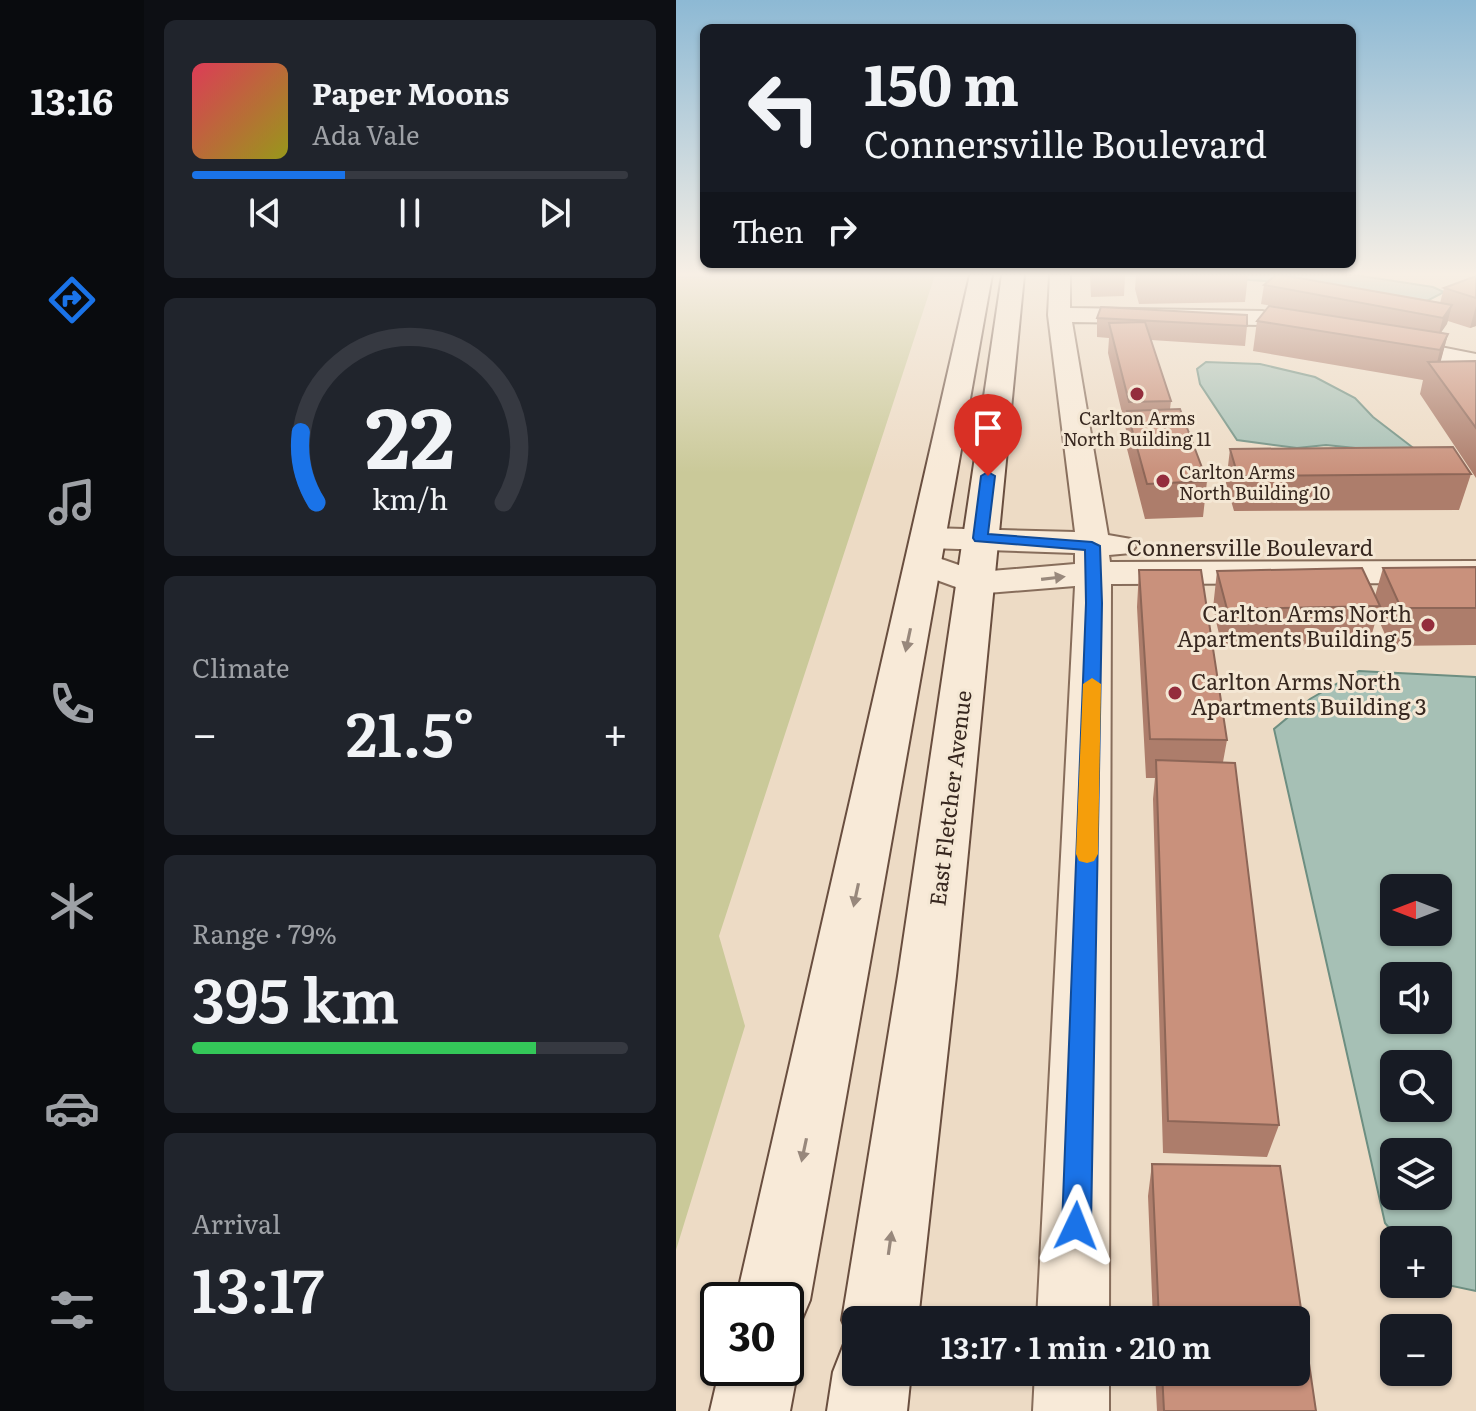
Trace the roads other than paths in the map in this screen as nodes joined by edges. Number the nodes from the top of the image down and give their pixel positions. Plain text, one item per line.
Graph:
1 (974, 341) edge
2 (999, 341) edge
3 (1065, 341) edge
4 (1376, 341) edge
5 (1476, 362) edge
6 (1476, 546) edge
7 (952, 556) junction
8 (1092, 559) junction
9 (1476, 572) edge
10 (777, 1282) edge
11 (882, 1306) edge
12 (1073, 1306) edge
13 (755, 1386) edge
14 (870, 1386) edge
15 (1072, 1386) edge
16 (750, 1411) edge
17 (867, 1411) edge
18 (1071, 1411) edge

1 - 7 main road, East Fletcher Avenue
2 - 7 main road, East Fletcher Avenue
3 - 8 street
4 - 5 street
6 - 8 street, Connersville Boulevard
7 - 8 street, Connersville Boulevard
7 -> 10 main road, East Fletcher Avenue
11 -> 7 main road, East Fletcher Avenue
8 - 9 street, Connersville Boulevard
8 - 12 street
13 - 16 main road
14 - 17 main road
15 - 18 street

